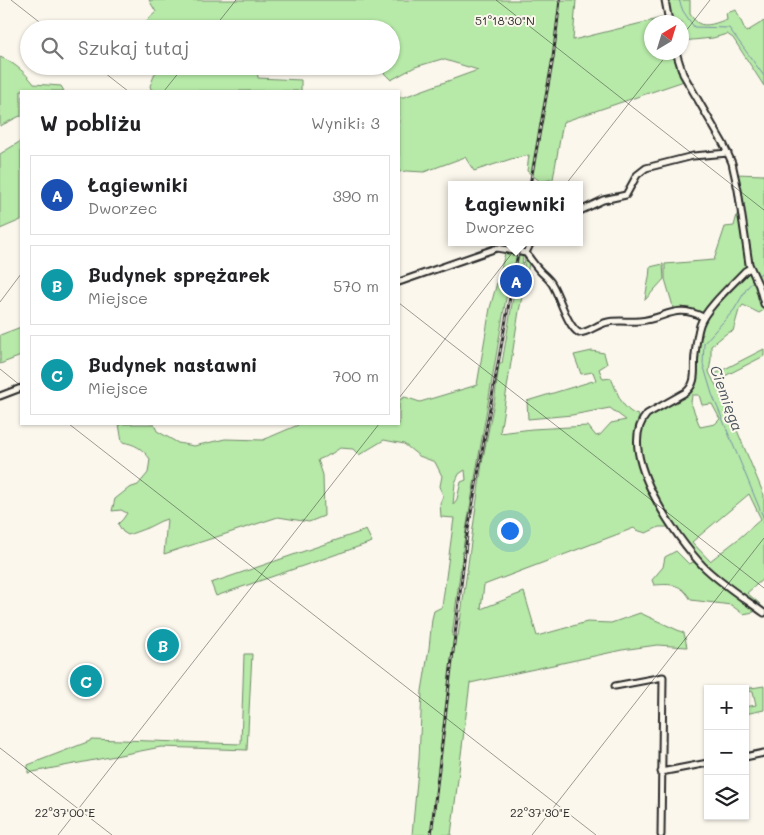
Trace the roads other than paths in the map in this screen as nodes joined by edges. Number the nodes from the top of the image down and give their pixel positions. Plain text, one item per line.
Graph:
1 (665, 0) edge
2 (668, 15) edge
3 (679, 60) edge
4 (728, 153) junction
5 (583, 210) edge
6 (529, 246) edge
7 (526, 253) junction
8 (750, 268) junction
9 (400, 282) edge
10 (764, 304) edge
11 (703, 317) junction
12 (20, 388) edge
13 (0, 396) edge
14 (764, 613) edge
15 (615, 686) dead end
16 (764, 753) edge
17 (749, 756) edge
18 (704, 764) edge
19 (661, 772) junction
20 (661, 835) edge

1 - 2 street
3 - 4 street
4 - 5 street
4 - 8 street
6 - 7 street
7 - 9 street
7 - 11 street
8 - 10 street
8 - 11 street
11 - 14 street
12 - 13 street
15 - 19 street
16 - 17 street
18 - 19 street
19 - 20 street

